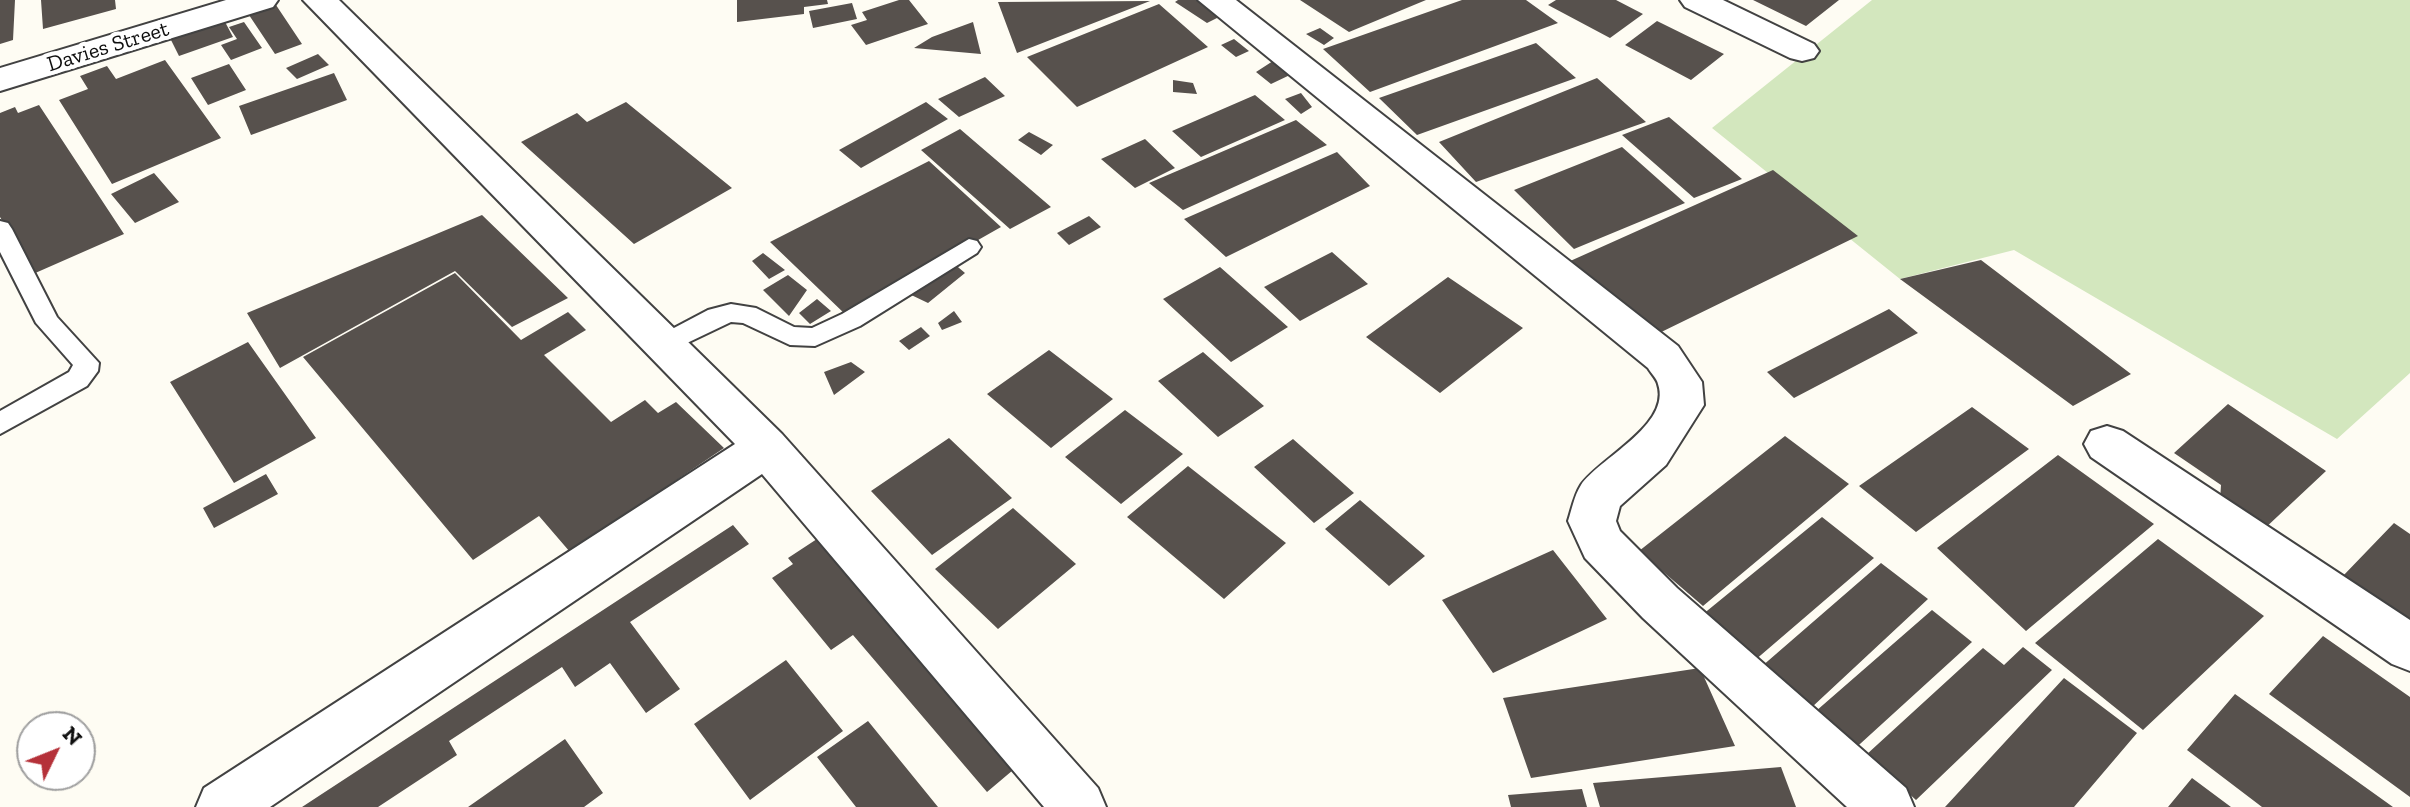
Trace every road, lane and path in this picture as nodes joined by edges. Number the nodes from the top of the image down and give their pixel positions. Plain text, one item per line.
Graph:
1 (261, 0) edge
2 (320, 0) edge
3 (1215, 0) edge
4 (1697, 0) edge
5 (1802, 51) dead end
6 (0, 80) edge
7 (0, 229) edge
8 (969, 247) dead end
9 (664, 345) junction
10 (0, 424) edge
11 (2107, 444) dead end
12 (766, 447) junction
13 (2410, 648) edge
14 (223, 807) edge
15 (1079, 807) edge
16 (1887, 807) edge

1 - 6 street, Davies Street
2 - 9 street
3 - 16 street
4 - 5 street
7 - 10 lane
8 - 9 lane
9 - 12 street
11 - 13 street
12 - 14 street
12 - 15 street

